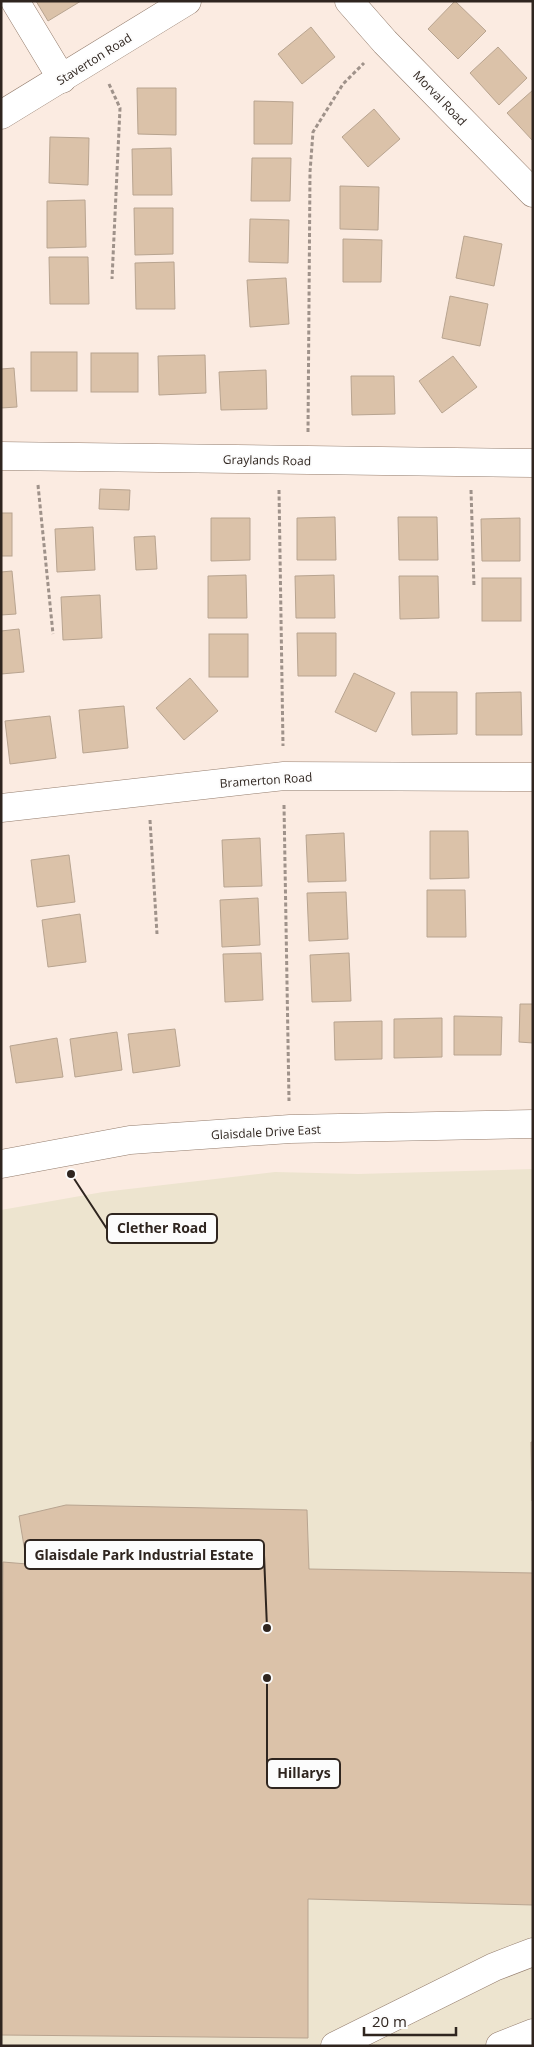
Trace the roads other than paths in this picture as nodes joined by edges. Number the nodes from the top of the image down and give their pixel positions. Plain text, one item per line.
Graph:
1 (15, 1) edge
2 (187, 1) edge
3 (349, 1) edge
4 (62, 79) junction
5 (1, 115) edge
6 (533, 193) edge
7 (1, 456) edge
8 (533, 463) edge
9 (533, 777) edge
10 (1, 808) edge
11 (533, 1124) edge
12 (1, 1164) edge
13 (533, 1952) edge
14 (533, 2033) edge
15 (335, 2046) edge
16 (500, 2046) edge

1 - 4 street
2 - 4 street, Staverton Road
3 - 6 street, Morval Road
4 - 5 street, Staverton Road
7 - 8 street, Graylands Road
9 - 10 street, Bramerton Road
11 - 12 street, Glaisdale Drive East
13 - 15 street
14 - 16 street

